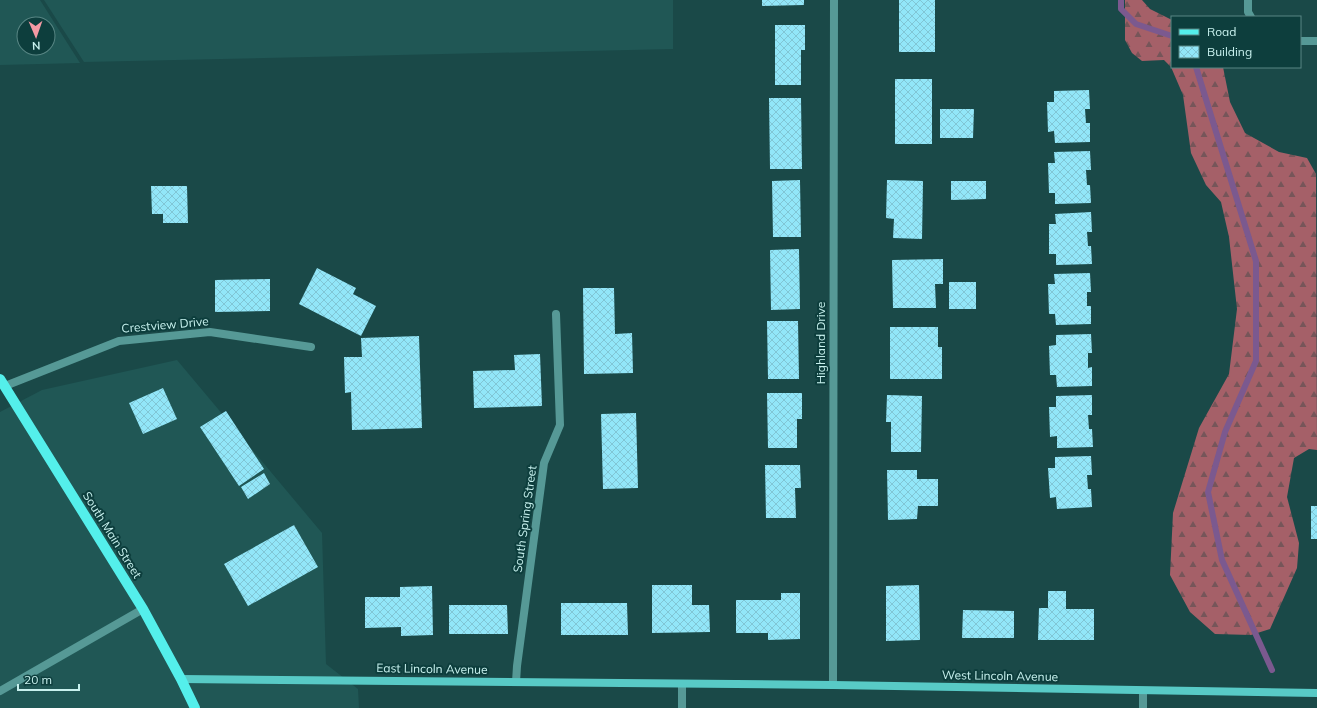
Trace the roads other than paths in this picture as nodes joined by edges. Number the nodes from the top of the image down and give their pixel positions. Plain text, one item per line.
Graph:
1 (834, 0) edge
2 (1248, 0) edge
3 (1250, 16) edge
4 (1301, 41) edge
5 (1317, 41) edge
6 (556, 314) dead end
7 (311, 347) dead end
8 (2, 383) edge
9 (143, 609) junction
10 (181, 679) junction
11 (516, 682) junction
12 (682, 684) junction
13 (833, 686) junction
14 (1143, 690) junction
15 (0, 691) edge
16 (1317, 693) edge
17 (195, 708) edge
18 (682, 708) edge
19 (1143, 708) edge

1 - 13 street, Highland Drive
2 - 3 street
4 - 5 street
6 - 11 street, South Spring Street
7 - 8 street, Crestview Drive
8 - 9 main road, South Main Street
9 - 10 main road, South Main Street
9 - 15 street
10 - 11 main road, East Lincoln Avenue
10 - 17 main road, South Main Street
11 - 12 main road, East Lincoln Avenue
12 - 13 main road, West Lincoln Avenue
12 - 18 street
13 - 14 main road, West Lincoln Avenue
14 - 16 main road, West Lincoln Avenue
14 - 19 street

